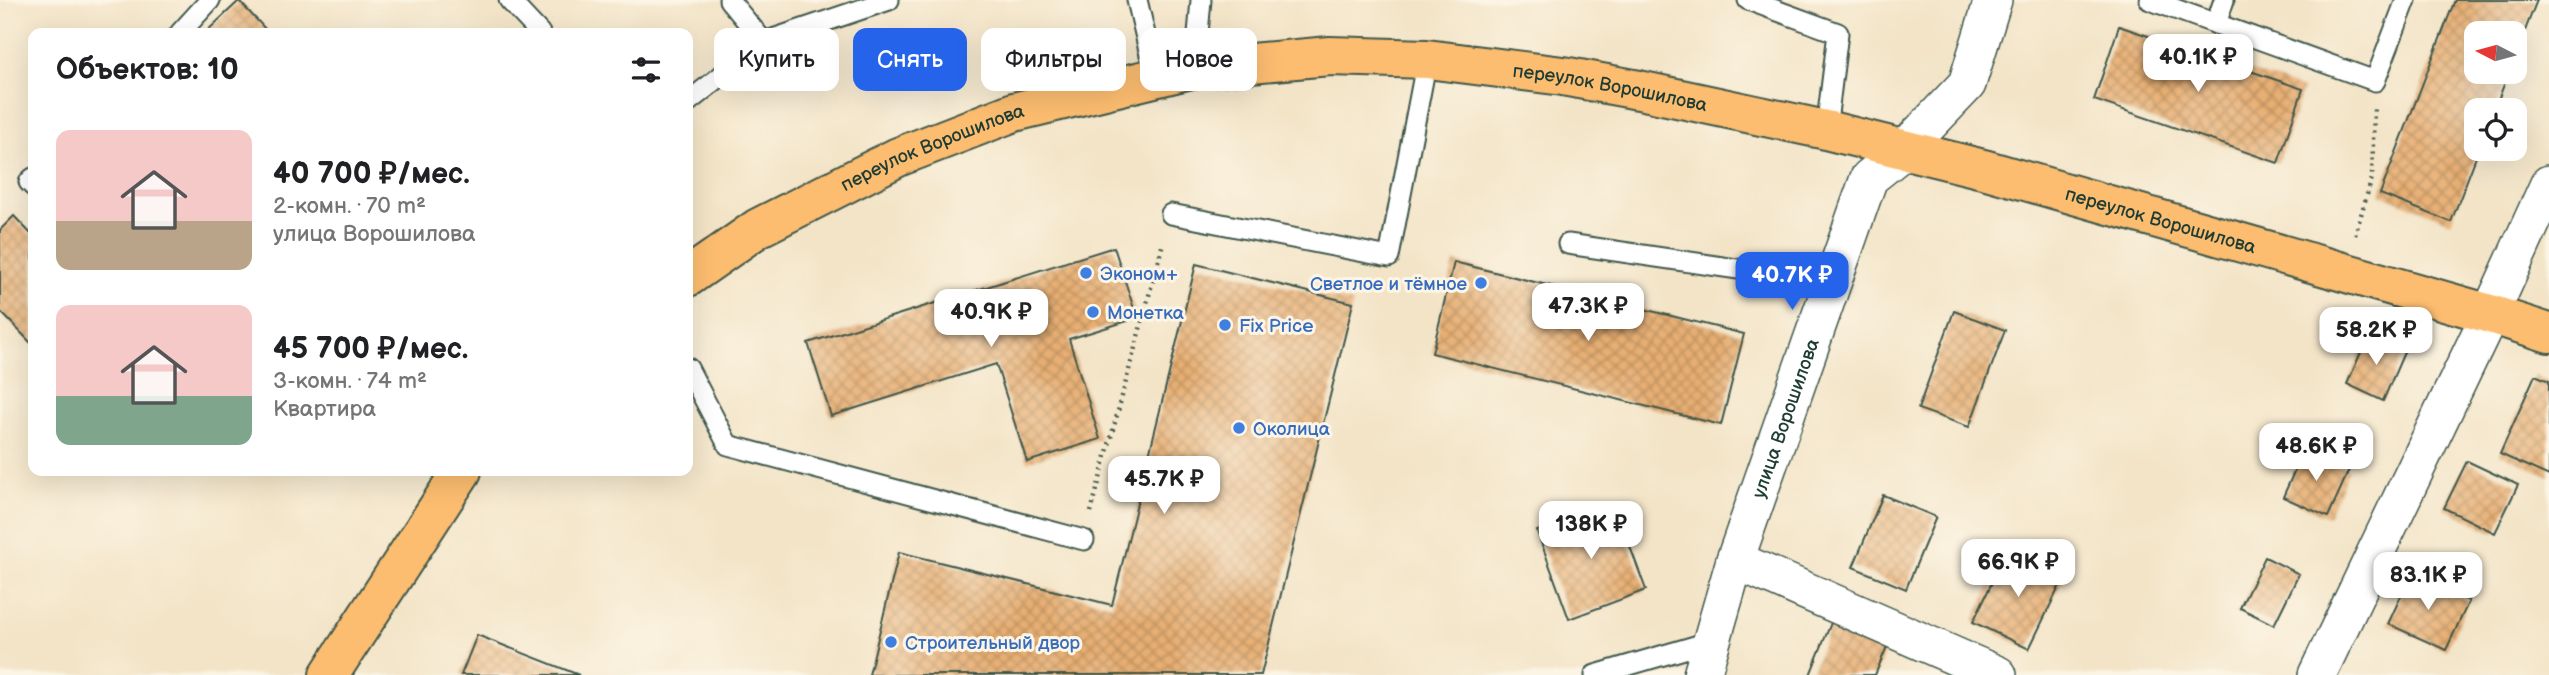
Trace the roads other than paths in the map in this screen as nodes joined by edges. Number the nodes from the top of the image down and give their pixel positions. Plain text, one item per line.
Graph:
1 (210, 0) edge
2 (509, 0) edge
3 (729, 0) edge
4 (889, 0) edge
5 (1137, 0) edge
6 (1201, 0) edge
7 (1748, 0) edge
8 (1993, 0) edge
9 (2150, 0) edge
10 (2224, 0) edge
11 (2406, 0) edge
12 (2216, 24) junction
13 (185, 28) edge
14 (535, 28) edge
15 (752, 28) edge
16 (806, 28) edge
17 (1144, 28) edge
18 (1199, 28) edge
19 (1427, 59) junction
20 (1257, 62) edge
21 (1140, 80) edge
22 (714, 81) edge
23 (693, 98) edge
24 (1826, 130) junction
25 (1904, 150) junction
26 (2549, 184) edge
27 (1171, 214) road end
28 (1568, 244) dead end
29 (693, 274) edge
30 (1832, 283) junction
31 (2490, 314) junction
32 (2549, 333) edge
33 (693, 378) edge
34 (459, 476) edge
35 (1084, 540) road end
36 (1735, 560) junction
37 (1707, 658) edge
38 (328, 675) edge
39 (1595, 675) edge
40 (1998, 675) edge
41 (2317, 675) edge

1 - 13 lane
2 - 14 lane
3 - 15 lane
4 - 16 lane
5 - 17 lane
6 - 18 lane
7 - 24 lane
8 - 25 street, улица Ворошилова
9 - 12 lane
10 - 12 lane
11 - 12 lane
19 - 20 main road, переулок Ворошилова
19 - 24 main road, переулок Ворошилова
19 - 27 lane
21 - 29 main road, переулок Ворошилова
22 - 23 lane
24 - 25 main road, переулок Ворошилова
25 - 30 street, улица Ворошилова
25 - 31 main road, переулок Ворошилова
26 - 31 street
28 - 30 lane
30 - 36 street, улица Ворошилова
31 - 32 main road, переулок Ворошилова
31 - 41 street
33 - 35 lane
34 - 38 main road
36 - 37 street, улица Ворошилова
36 - 40 street
37 - 39 lane

